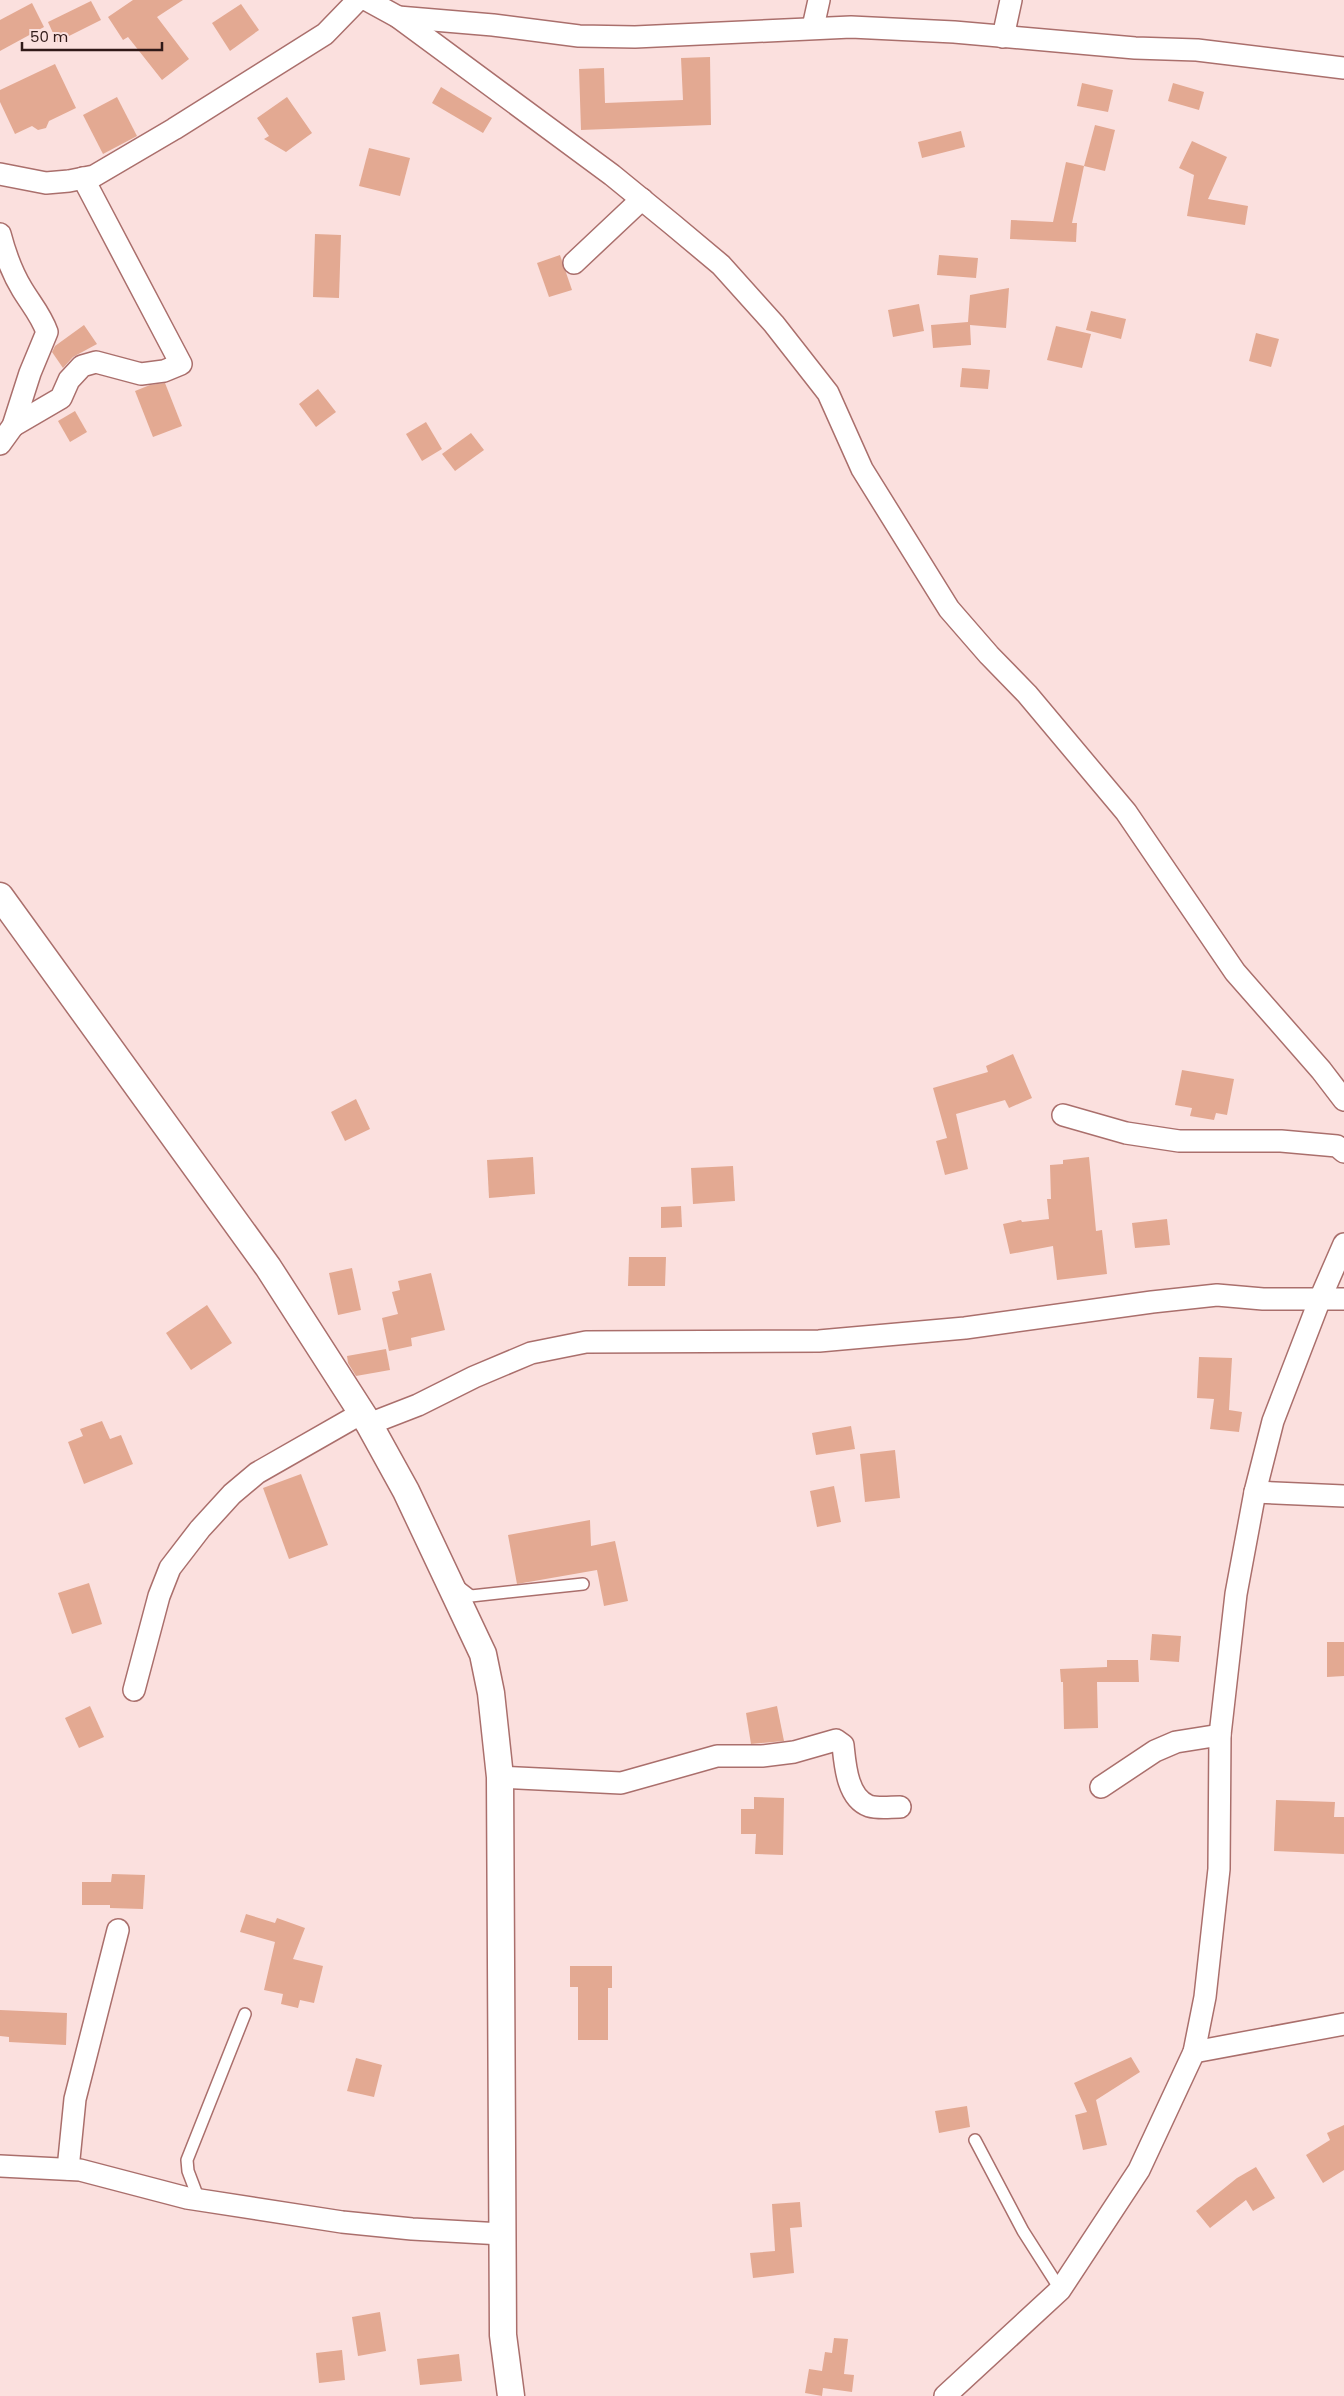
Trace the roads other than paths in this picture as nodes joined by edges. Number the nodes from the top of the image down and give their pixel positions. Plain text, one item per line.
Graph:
1 (358, 0) edge
2 (367, 0) edge
3 (819, 0) edge
4 (1011, 0) edge
5 (398, 17) junction
6 (813, 27) junction
7 (1003, 37) junction
8 (1344, 68) edge
9 (0, 174) edge
10 (83, 178) junction
11 (642, 199) junction
12 (0, 234) edge
13 (574, 264) dead end
14 (13, 426) junction
15 (0, 444) edge
16 (0, 896) edge
17 (1344, 1100) edge
18 (1063, 1115) dead end
19 (1344, 1152) edge
20 (1344, 1244) edge
21 (1320, 1299) junction
22 (1344, 1299) edge
23 (366, 1418) junction
24 (1255, 1492) junction
25 (1344, 1496) edge
26 (444, 1576) junction
27 (583, 1584) dead end
28 (134, 1690) dead end
29 (1220, 1735) junction
30 (500, 1777) junction
31 (1101, 1787) dead end
32 (900, 1807) dead end
33 (118, 1930) dead end
34 (245, 2014) dead end
35 (1344, 2024) edge
36 (1194, 2052) junction
37 (975, 2140) dead end
38 (0, 2166) edge
39 (68, 2169) junction
40 (199, 2200) junction
41 (502, 2234) junction
42 (1060, 2289) junction
43 (511, 2396) edge
44 (945, 2396) edge

1 - 10 street
2 - 5 street
3 - 6 street
4 - 7 street
5 - 6 street
5 - 11 street
6 - 7 street
7 - 8 street
9 - 10 street
10 - 14 street
11 - 13 street
11 - 17 street
12 - 14 street
14 - 15 street
16 - 23 street
18 - 19 street
20 - 21 street
21 - 22 street
21 - 23 street
21 - 24 street
23 - 26 street
23 - 28 street
24 - 25 street
24 - 29 street
26 - 27 lane
26 - 30 street
29 - 31 street
29 - 36 street
30 - 32 street
30 - 41 street
33 - 39 street
34 - 40 lane
35 - 36 street
36 - 42 street
37 - 42 lane
38 - 39 street
39 - 40 street
40 - 41 street
41 - 43 street
42 - 44 street

